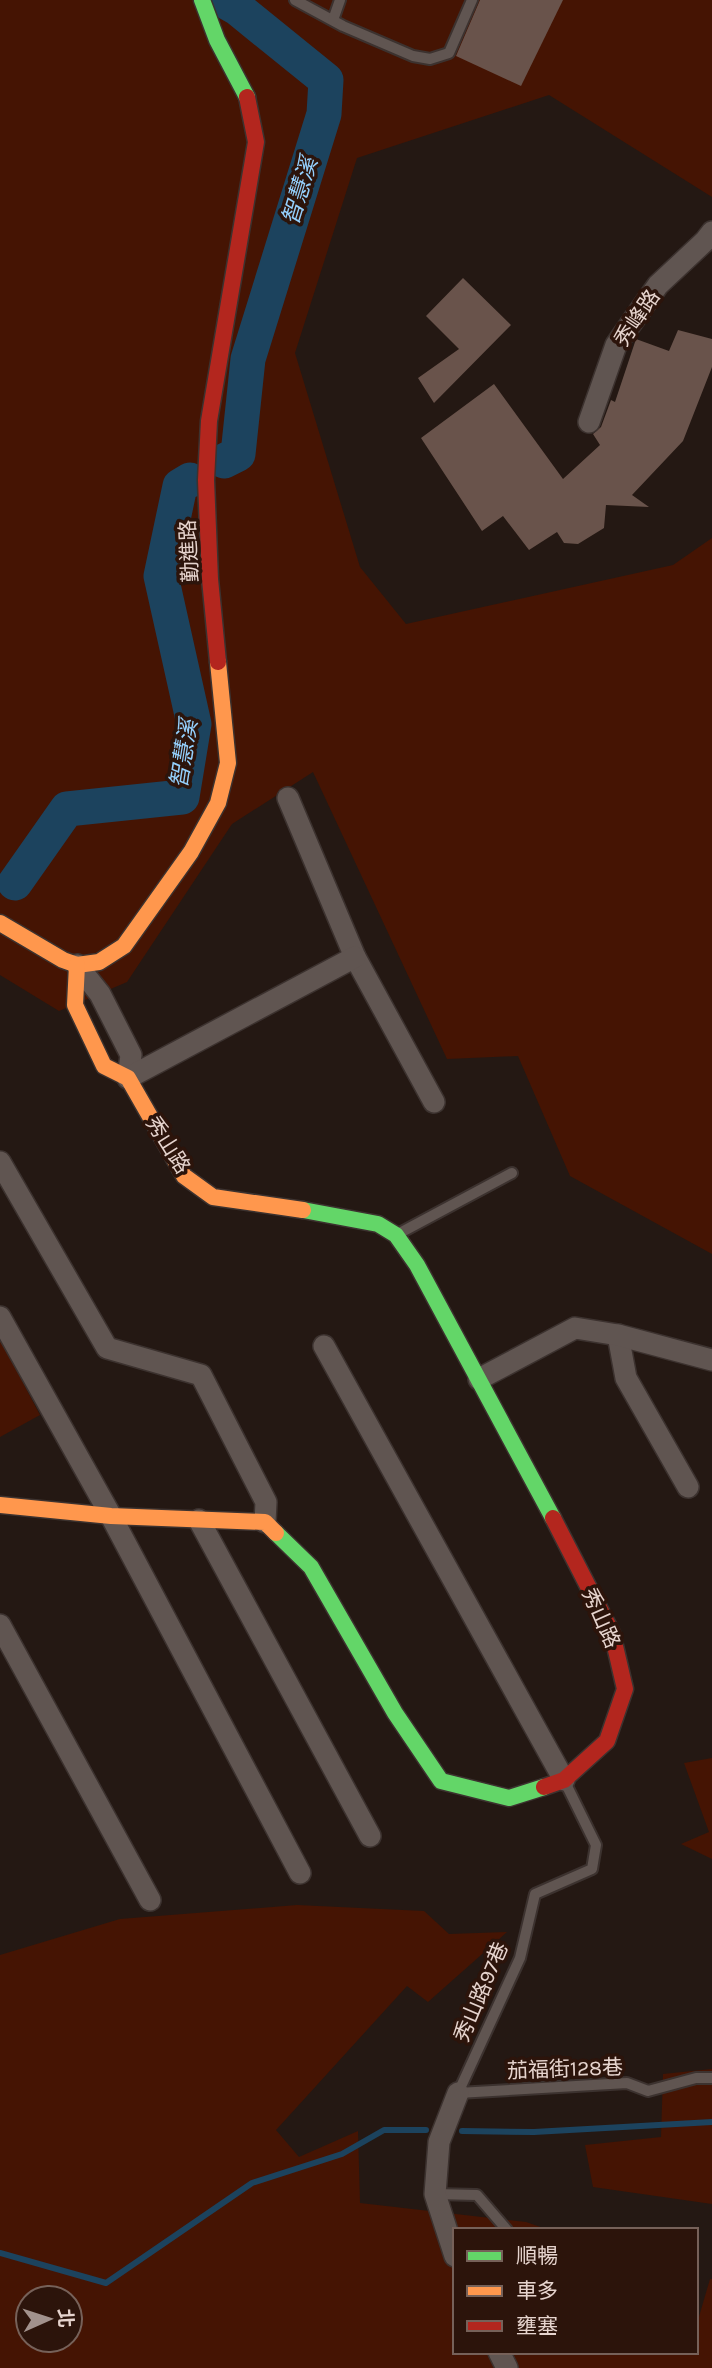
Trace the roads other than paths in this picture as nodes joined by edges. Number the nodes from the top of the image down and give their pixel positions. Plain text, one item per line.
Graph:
1 (202, 0) edge
2 (295, 0) edge
3 (340, 0) edge
4 (472, 0) edge
5 (333, 20) junction
6 (712, 232) edge
7 (589, 422) dead end
8 (288, 798) dead end
9 (0, 923) edge
10 (355, 957) junction
11 (78, 965) junction
12 (128, 1077) junction
13 (434, 1102) dead end
14 (0, 1162) edge
15 (512, 1173) dead end
16 (396, 1235) junction
17 (0, 1317) edge
18 (618, 1335) junction
19 (324, 1346) dead end
20 (712, 1360) edge
21 (479, 1380) junction
22 (688, 1487) dead end
23 (0, 1505) edge
24 (111, 1516) junction
25 (199, 1520) junction
26 (265, 1522) junction
27 (0, 1625) edge
28 (564, 1780) junction
29 (370, 1836) dead end
30 (300, 1873) dead end
31 (150, 1900) dead end
32 (712, 2078) edge
33 (458, 2093) junction
34 (435, 2194) junction
35 (505, 2228) edge
36 (453, 2250) edge

1 - 11 street, 勤進路
2 - 5 lane
3 - 5 lane
4 - 5 lane
6 - 7 street, 秀峰路
8 - 10 street
9 - 11 street
10 - 12 street
10 - 13 street
11 - 12 street, 秀山路
11 - 12 street, 秀山路
12 - 16 street, 秀山路
14 - 26 street
15 - 16 lane
16 - 21 street, 秀山路
17 - 24 street
18 - 20 street
18 - 21 street
18 - 22 street
19 - 28 street
21 - 28 street, 秀山路
23 - 24 street
24 - 25 street
24 - 30 street
25 - 26 street
25 - 29 street
26 - 28 street, 秀山路
27 - 31 street
28 - 33 lane, 秀山路97巷
32 - 33 lane, 茄福街128巷
33 - 34 street
34 - 35 lane
34 - 36 street

